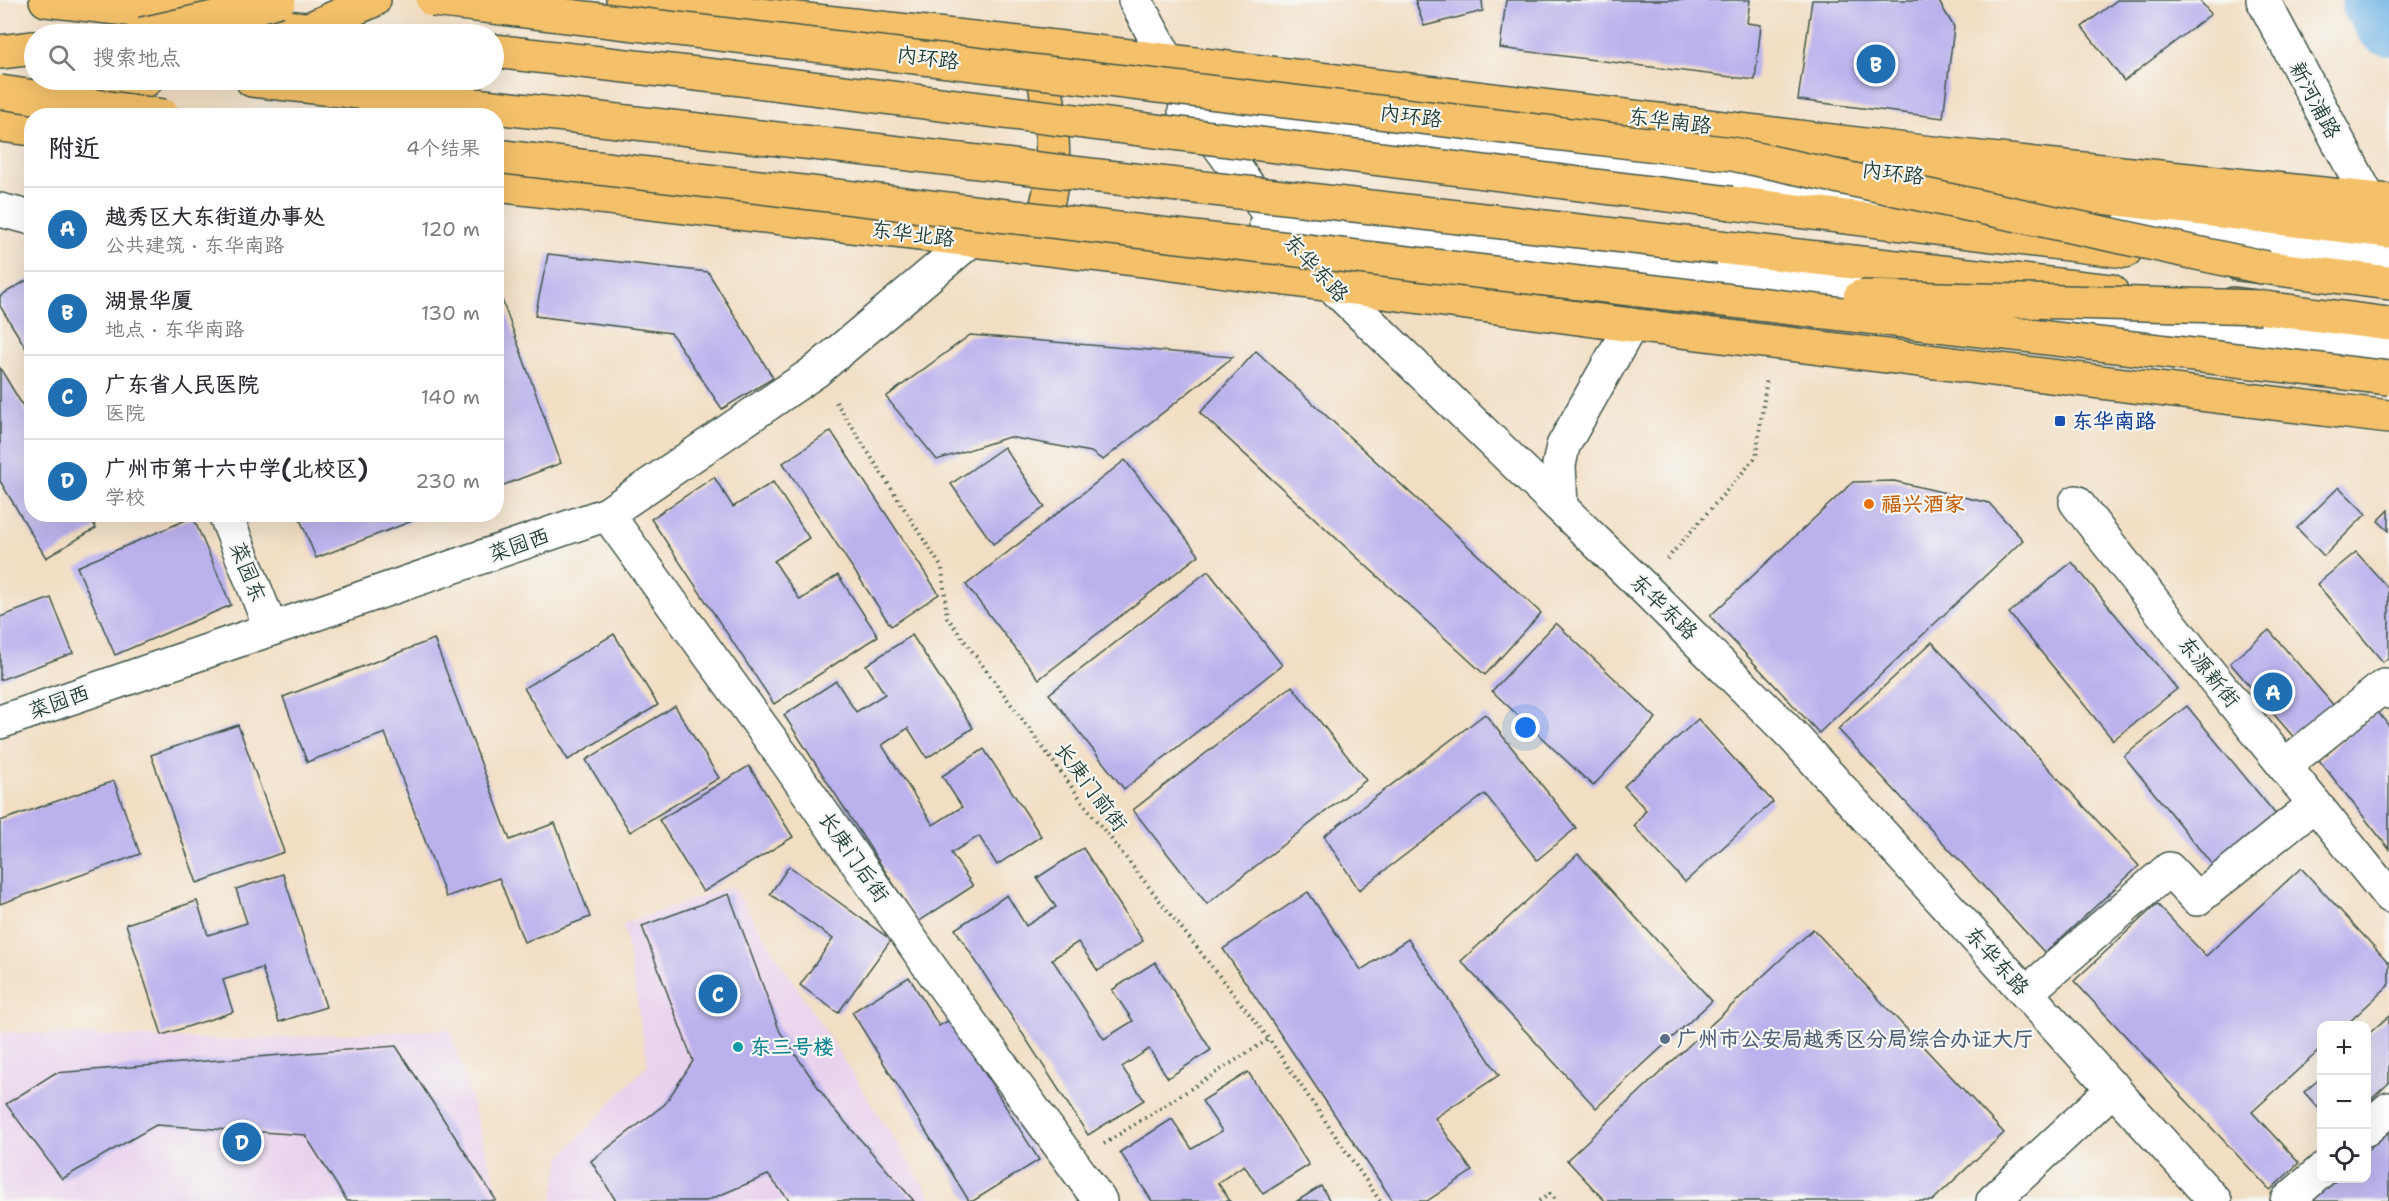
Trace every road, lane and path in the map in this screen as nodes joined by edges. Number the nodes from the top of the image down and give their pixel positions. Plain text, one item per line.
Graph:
1 (46, 0) edge
2 (279, 0) edge
3 (374, 0) edge
4 (433, 0) edge
5 (623, 0) edge
6 (1135, 0) edge
7 (2263, 0) edge
8 (186, 24) edge
9 (238, 24) edge
10 (320, 24) edge
11 (0, 43) edge
12 (1038, 45) junction
13 (24, 47) edge
14 (24, 49) edge
15 (0, 52) edge
16 (504, 52) edge
17 (1166, 60) junction
18 (73, 90) edge
19 (341, 90) edge
20 (0, 92) edge
21 (0, 100) edge
22 (109, 108) edge
23 (502, 108) edge
24 (504, 108) edge
25 (1198, 117) junction
26 (0, 125) edge
27 (24, 128) edge
28 (1732, 154) junction
29 (504, 157) edge
30 (504, 186) edge
31 (2379, 200) edge
32 (0, 210) edge
33 (24, 216) edge
34 (1274, 221) junction
35 (2389, 229) edge
36 (970, 241) junction
37 (1025, 246) junction
38 (2389, 255) edge
39 (1144, 260) junction
40 (2266, 268) junction
41 (2389, 283) edge
42 (1330, 285) junction
43 (1645, 291) junction
44 (2261, 307) junction
45 (2389, 324) edge
46 (1631, 326) junction
47 (1772, 342) junction
48 (2389, 355) edge
49 (816, 371) junction
50 (2389, 378) edge
51 (2389, 417) edge
52 (2076, 502) dead end
53 (1561, 507) junction
54 (607, 514) junction
55 (228, 522) edge
56 (1643, 586) junction
57 (271, 630) junction
58 (2389, 692) edge
59 (0, 722) edge
60 (2284, 766) junction
61 (2315, 804) junction
62 (2389, 896) edge
63 (2026, 993) junction
64 (1269, 1039) junction
65 (2114, 1088) junction
66 (2389, 1109) edge
67 (2371, 1125) edge
68 (1073, 1164) junction
69 (2317, 1174) edge
70 (1100, 1201) edge
71 (1380, 1201) edge
72 (1539, 1201) edge
73 (1557, 1201) edge
74 (1993, 1201) edge
75 (2216, 1201) edge
76 (2287, 1201) edge

1 - 9 main road
2 - 8 main road, bridge
3 - 10 main road
4 - 28 main road, 内环路, bridge
5 - 12 main road
6 - 17 street, 东华东路
7 - 31 street, 新河浦路
11 - 13 main road
12 - 17 main road
12 - 25 street
12 - 37 main road
14 - 15 main road
16 - 40 main road, bridge
17 - 25 street, 东华东路
17 - 31 main road, 东华南路
18 - 21 main road
19 - 23 main road, bridge
20 - 22 main road, bridge
24 - 44 main road, bridge
25 - 34 street, 东华东路
25 - 38 street
26 - 27 main road
28 - 35 main road, 内环路, bridge
28 - 40 main road, bridge
29 - 43 main road, bridge
30 - 36 main road, 东华北路
31 - 35 street, 新河浦路
32 - 33 street
34 - 39 street
34 - 42 street, 东华东路
34 - 48 street
36 - 37 main road, 东华北路
36 - 49 street, 菜园西
37 - 39 main road, 东华北路
39 - 42 main road, 东华北路
40 - 41 main road
42 - 46 main road
42 - 53 street, 东华东路
43 - 44 main road, bridge
43 - 50 main road, bridge
44 - 45 main road
46 - 47 main road
46 - 53 street
47 - 51 main road
47 - 56 path
49 - 54 street, 菜园西
49 - 64 path, 长庚门前街
52 - 60 street, 东源新街
53 - 56 street, 东华东路
54 - 57 street, 菜园西
54 - 68 street, 长庚门后街
55 - 57 street, 菜园东
56 - 63 street, 东华东路
57 - 59 street, 菜园西
58 - 60 street
60 - 61 street, 东源新街
61 - 62 street, 东源新街
61 - 63 street
63 - 65 street, 东华东路
64 - 68 path
64 - 71 path, 长庚门前街
65 - 74 street
65 - 75 street, 东华东路
66 - 67 street
68 - 70 street, 长庚门后街
69 - 76 street
72 - 73 path

